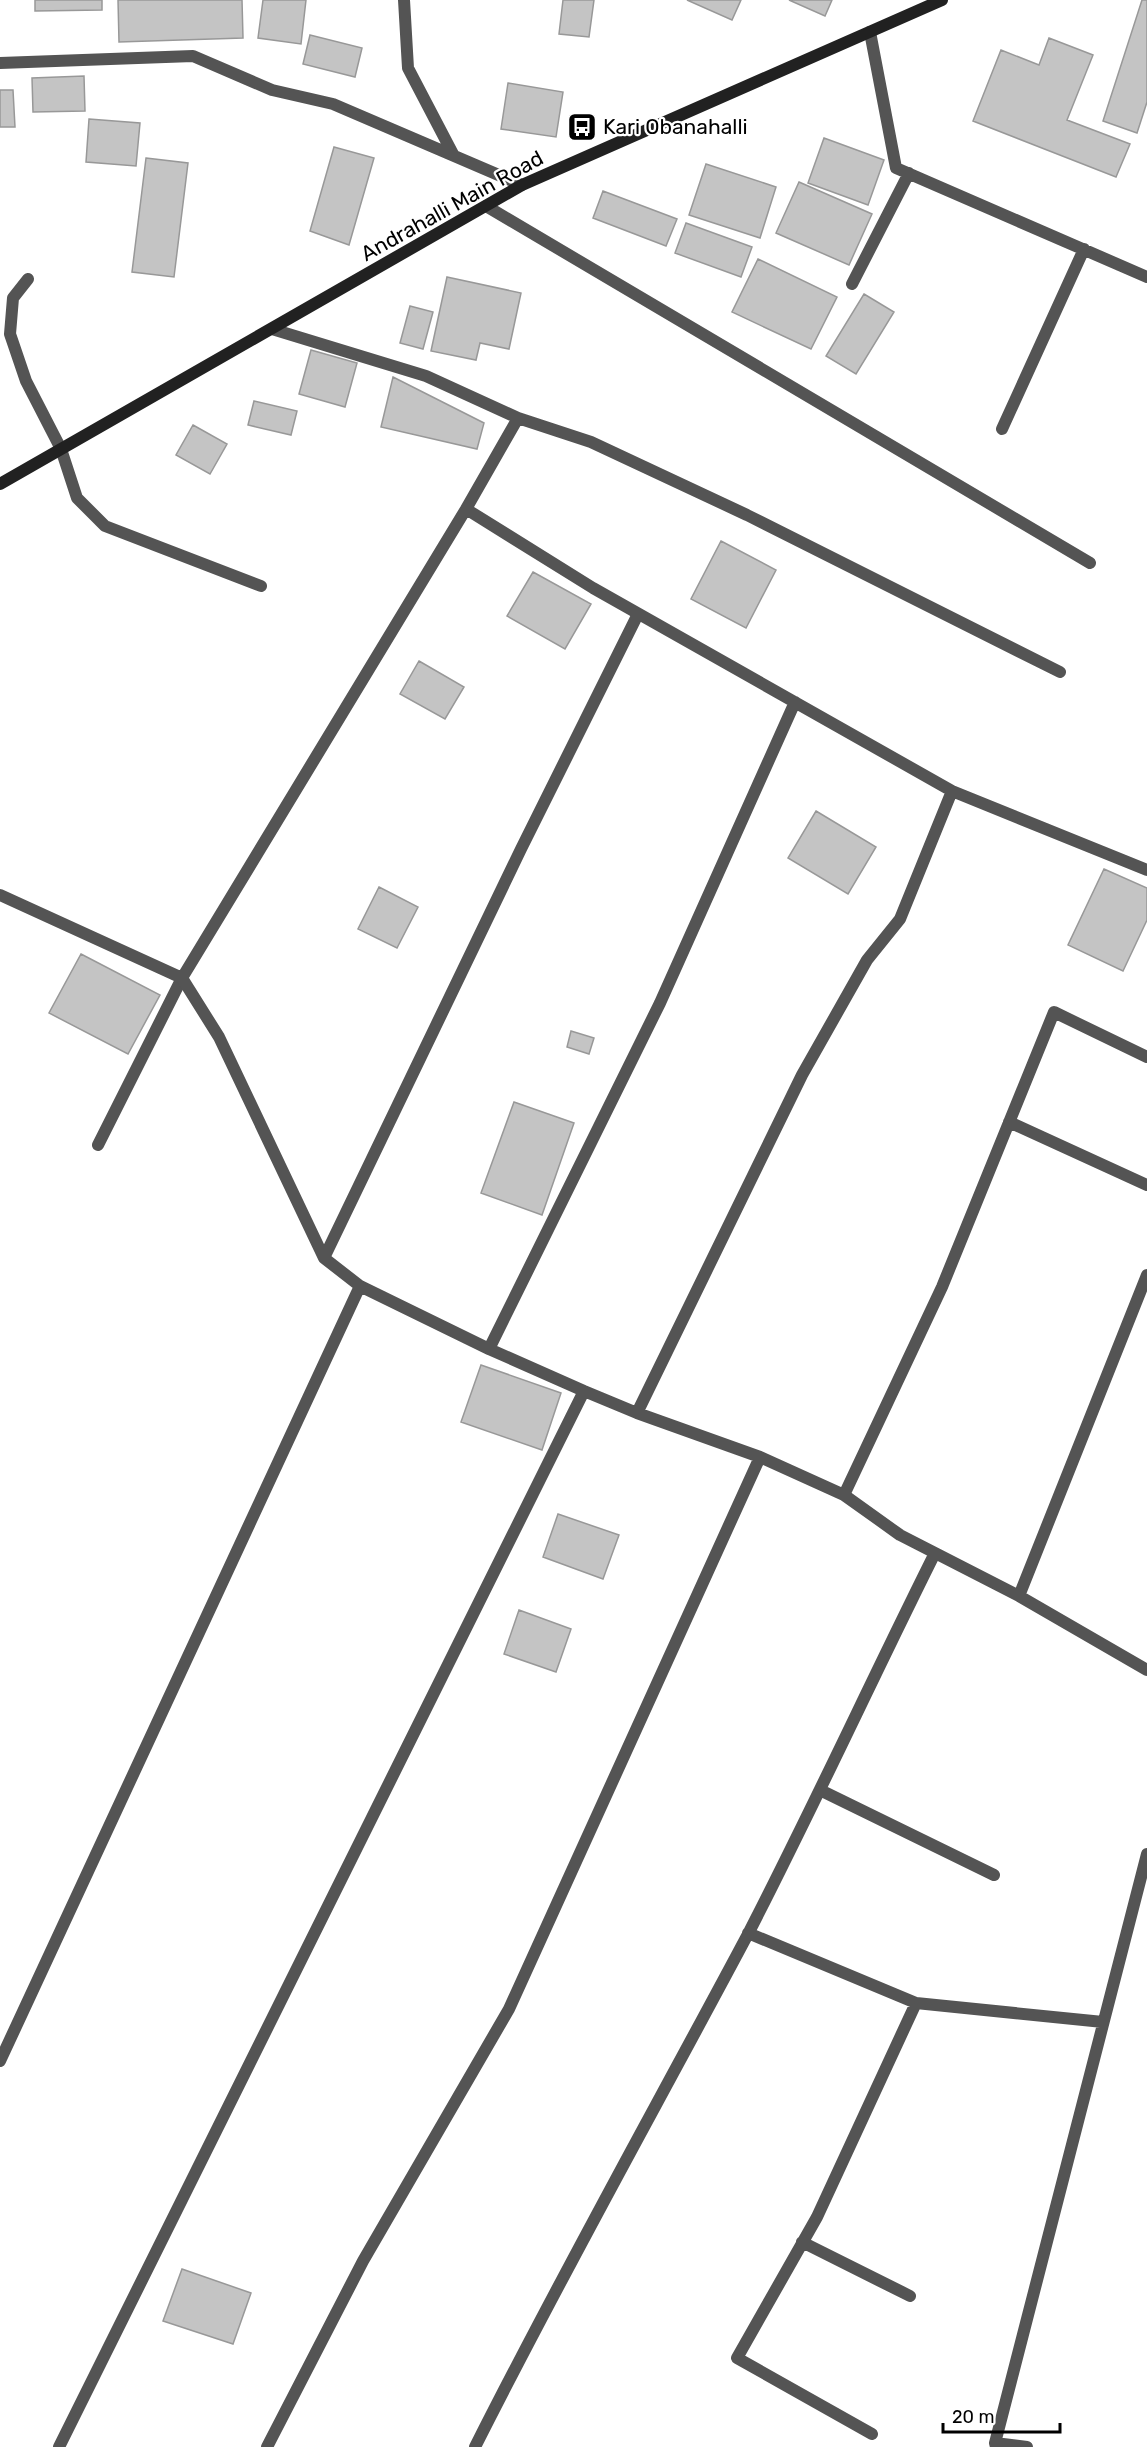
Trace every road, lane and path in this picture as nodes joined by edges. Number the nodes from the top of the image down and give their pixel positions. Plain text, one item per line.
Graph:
1 (404, 0) edge
2 (942, 0) edge
3 (870, 32) junction
4 (0, 63) edge
5 (453, 154) junction
6 (909, 173) junction
7 (522, 185) junction
8 (486, 206) junction
9 (1084, 249) junction
10 (1147, 277) edge
11 (28, 279) dead end
12 (852, 284) dead end
13 (272, 329) junction
14 (518, 418) junction
15 (1002, 429) dead end
16 (61, 449) junction
17 (0, 484) edge
18 (466, 509) junction
19 (1090, 562) dead end
20 (261, 586) dead end
21 (639, 614) junction
22 (1060, 672) dead end
23 (795, 702) junction
24 (952, 791) junction
25 (1147, 870) edge
26 (0, 895) edge
27 (182, 978) junction
28 (1147, 1058) edge
29 (1009, 1122) junction
30 (98, 1145) dead end
31 (1147, 1185) edge
32 (324, 1258) junction
33 (1147, 1275) edge
34 (360, 1286) junction
35 (489, 1349) junction
36 (584, 1391) junction
37 (637, 1413) junction
38 (760, 1457) junction
39 (844, 1496) junction
40 (935, 1553) junction
41 (1019, 1596) junction
42 (1147, 1670) edge
43 (820, 1790) junction
44 (1147, 1854) edge
45 (994, 1875) dead end
46 (748, 1933) junction
47 (916, 2003) junction
48 (1103, 2022) junction
49 (0, 2061) edge
50 (802, 2242) junction
51 (910, 2296) dead end
52 (872, 2434) dead end
53 (996, 2445) edge
54 (59, 2447) edge
55 (267, 2447) edge
56 (475, 2447) edge
57 (1027, 2447) edge

1 - 5 street
2 - 3 main road, Andrahalli Main Road
3 - 6 street
3 - 7 main road, Andrahalli Main Road
4 - 5 street
5 - 7 street
6 - 9 street
6 - 12 street
7 - 8 main road, Andrahalli Main Road
8 - 13 main road, Andrahalli Main Road
8 - 19 street
9 - 10 street
9 - 15 street
11 - 16 street
13 - 14 street
13 - 16 main road, Andrahalli Main Road
14 - 18 street
14 - 22 street
16 - 17 main road, Andrahalli Main Road
16 - 20 street
18 - 21 street
18 - 27 street
21 - 23 street
21 - 32 street
23 - 24 street
23 - 35 street
24 - 25 street
24 - 37 street
26 - 27 street
27 - 30 street
27 - 32 street
28 - 29 street
29 - 31 street
29 - 39 street
32 - 34 street
33 - 41 street
34 - 35 street
34 - 49 street
35 - 36 street
36 - 37 street
36 - 54 street
37 - 38 street
38 - 39 street
38 - 55 street
39 - 40 street
40 - 41 street
40 - 43 street
41 - 42 street
43 - 45 street
43 - 46 street
44 - 48 street
46 - 47 street
46 - 56 street
47 - 48 street
47 - 50 street
48 - 53 street
50 - 51 street
50 - 52 street
53 - 57 street

